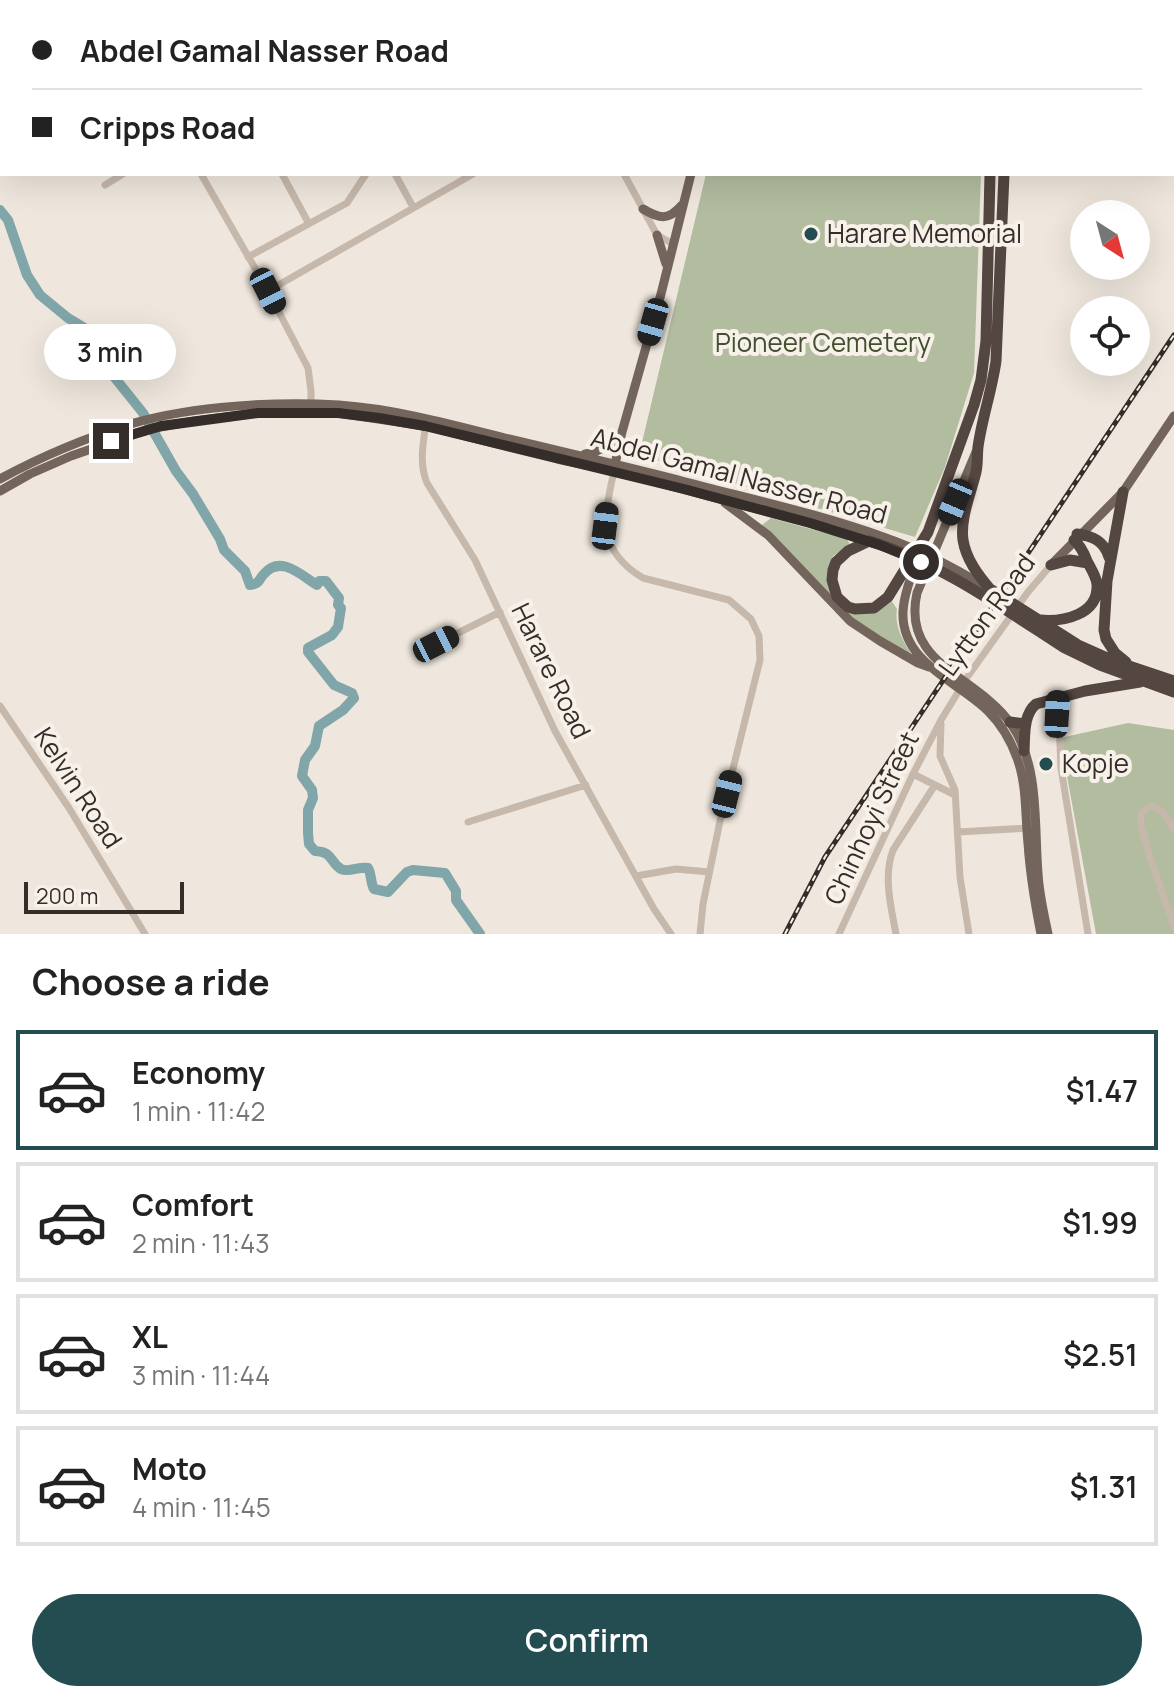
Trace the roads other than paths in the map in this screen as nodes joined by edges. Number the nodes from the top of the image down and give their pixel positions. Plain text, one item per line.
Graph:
1 (120, 176) edge
2 (202, 176) edge
3 (283, 176) edge
4 (365, 176) edge
5 (396, 176) edge
6 (469, 176) edge
7 (625, 176) edge
8 (690, 176) edge
9 (990, 176) edge
10 (1004, 176) edge
11 (105, 185) dead end
12 (684, 202) junction
13 (413, 207) junction
14 (643, 209) junction
15 (309, 224) junction
16 (655, 231) junction
17 (674, 240) junction
18 (248, 257) junction
19 (666, 267) junction
20 (268, 291) junction
21 (311, 408) junction
22 (1174, 416) edge
23 (426, 422) junction
24 (145, 425) junction
25 (622, 432) junction
26 (978, 449) junction
27 (578, 455) junction
28 (614, 467) junction
29 (0, 479) edge
30 (1130, 480) junction
31 (0, 491) edge
32 (1123, 492) junction
33 (720, 500) junction
34 (928, 532) junction
35 (1078, 536) junction
36 (869, 541) junction
37 (901, 548) junction
38 (1110, 559) junction
39 (1088, 563) junction
40 (1051, 565) junction
41 (990, 593) junction
42 (500, 612) junction
43 (1027, 617) junction
44 (436, 644) dead end
45 (929, 667) junction
46 (1132, 668) junction
47 (940, 670) junction
48 (1144, 681) junction
49 (1174, 681) edge
50 (1174, 692) edge
51 (976, 694) junction
52 (1058, 698) junction
53 (0, 706) edge
54 (941, 720) junction
55 (1010, 722) junction
56 (1026, 724) junction
57 (1024, 751) junction
58 (913, 774) junction
59 (586, 785) junction
60 (935, 785) junction
61 (955, 795) junction
62 (468, 822) dead end
63 (1031, 828) junction
64 (1174, 830) edge
65 (958, 832) junction
66 (709, 872) junction
67 (636, 876) junction
68 (1174, 927) edge
69 (145, 934) edge
70 (671, 934) edge
71 (700, 934) edge
72 (839, 934) edge
73 (896, 934) edge
74 (969, 934) edge
75 (1045, 934) edge
76 (1088, 934) edge

1 - 11 street
2 - 18 street
3 - 15 street
4 - 15 street
5 - 13 street
6 - 13 street
7 - 14 street
8 - 12 main road
9 - 34 highway
10 - 26 highway
12 - 14 main road
12 - 17 main road
13 - 20 street
14 - 16 street
15 - 18 street
16 - 17 street
16 - 19 main road
17 - 19 main road
18 - 20 street
19 - 25 main road
20 - 21 street
21 - 23 main road, Abdel Gamal Nasser Road
21 - 24 main road, Abdel Gamal Nasser Road
22 - 30 main road, Lytton Road
23 - 27 main road, Abdel Gamal Nasser Road
23 - 28 main road, Abdel Gamal Nasser Road
23 - 42 street, Harare Road
24 - 29 main road
24 - 31 main road
25 - 27 main road
25 - 28 main road
26 - 41 highway
26 - 47 main road
27 - 28 main road, Abdel Gamal Nasser Road
28 - 33 main road, Abdel Gamal Nasser Road
28 - 37 main road, Abdel Gamal Nasser Road
28 - 66 street
30 - 32 main road, Lytton Road
30 - 35 main road, Lytton Road
32 - 35 main road, Lytton Road
32 - 38 highway
33 - 36 main road, Abdel Gamal Nasser Road
33 - 45 main road
34 - 36 highway
34 - 45 main road
35 - 38 highway
35 - 39 highway
35 - 40 main road, Lytton Road
36 - 37 highway, Abdel Gamal Nasser Road
37 - 41 highway, Abdel Gamal Nasser Road
38 - 46 highway
39 - 40 highway
39 - 43 highway
40 - 54 street, Lytton Road
41 - 43 highway, Abdel Gamal Nasser Road
42 - 44 street
42 - 59 street, Harare Road
43 - 46 highway, Abdel Gamal Nasser Road
43 - 48 highway, Abdel Gamal Nasser Road
45 - 47 main road
46 - 49 highway, Abdel Gamal Nasser Road
47 - 51 main road
48 - 50 highway, Abdel Gamal Nasser Road
48 - 52 highway
51 - 55 main road
51 - 63 main road
52 - 56 highway
52 - 76 street
53 - 69 street, Kelvin Road
54 - 58 street, Chinhoyi Street
54 - 61 street
55 - 56 highway
55 - 57 main road
56 - 57 highway
57 - 63 main road
58 - 60 street
58 - 72 street, Chinhoyi Street
59 - 62 street
59 - 67 street, Harare Road
60 - 61 street
60 - 73 street
61 - 65 street
63 - 65 street
63 - 75 main road
64 - 68 street
65 - 74 street
66 - 67 street
66 - 71 street
67 - 70 street, Harare Road

